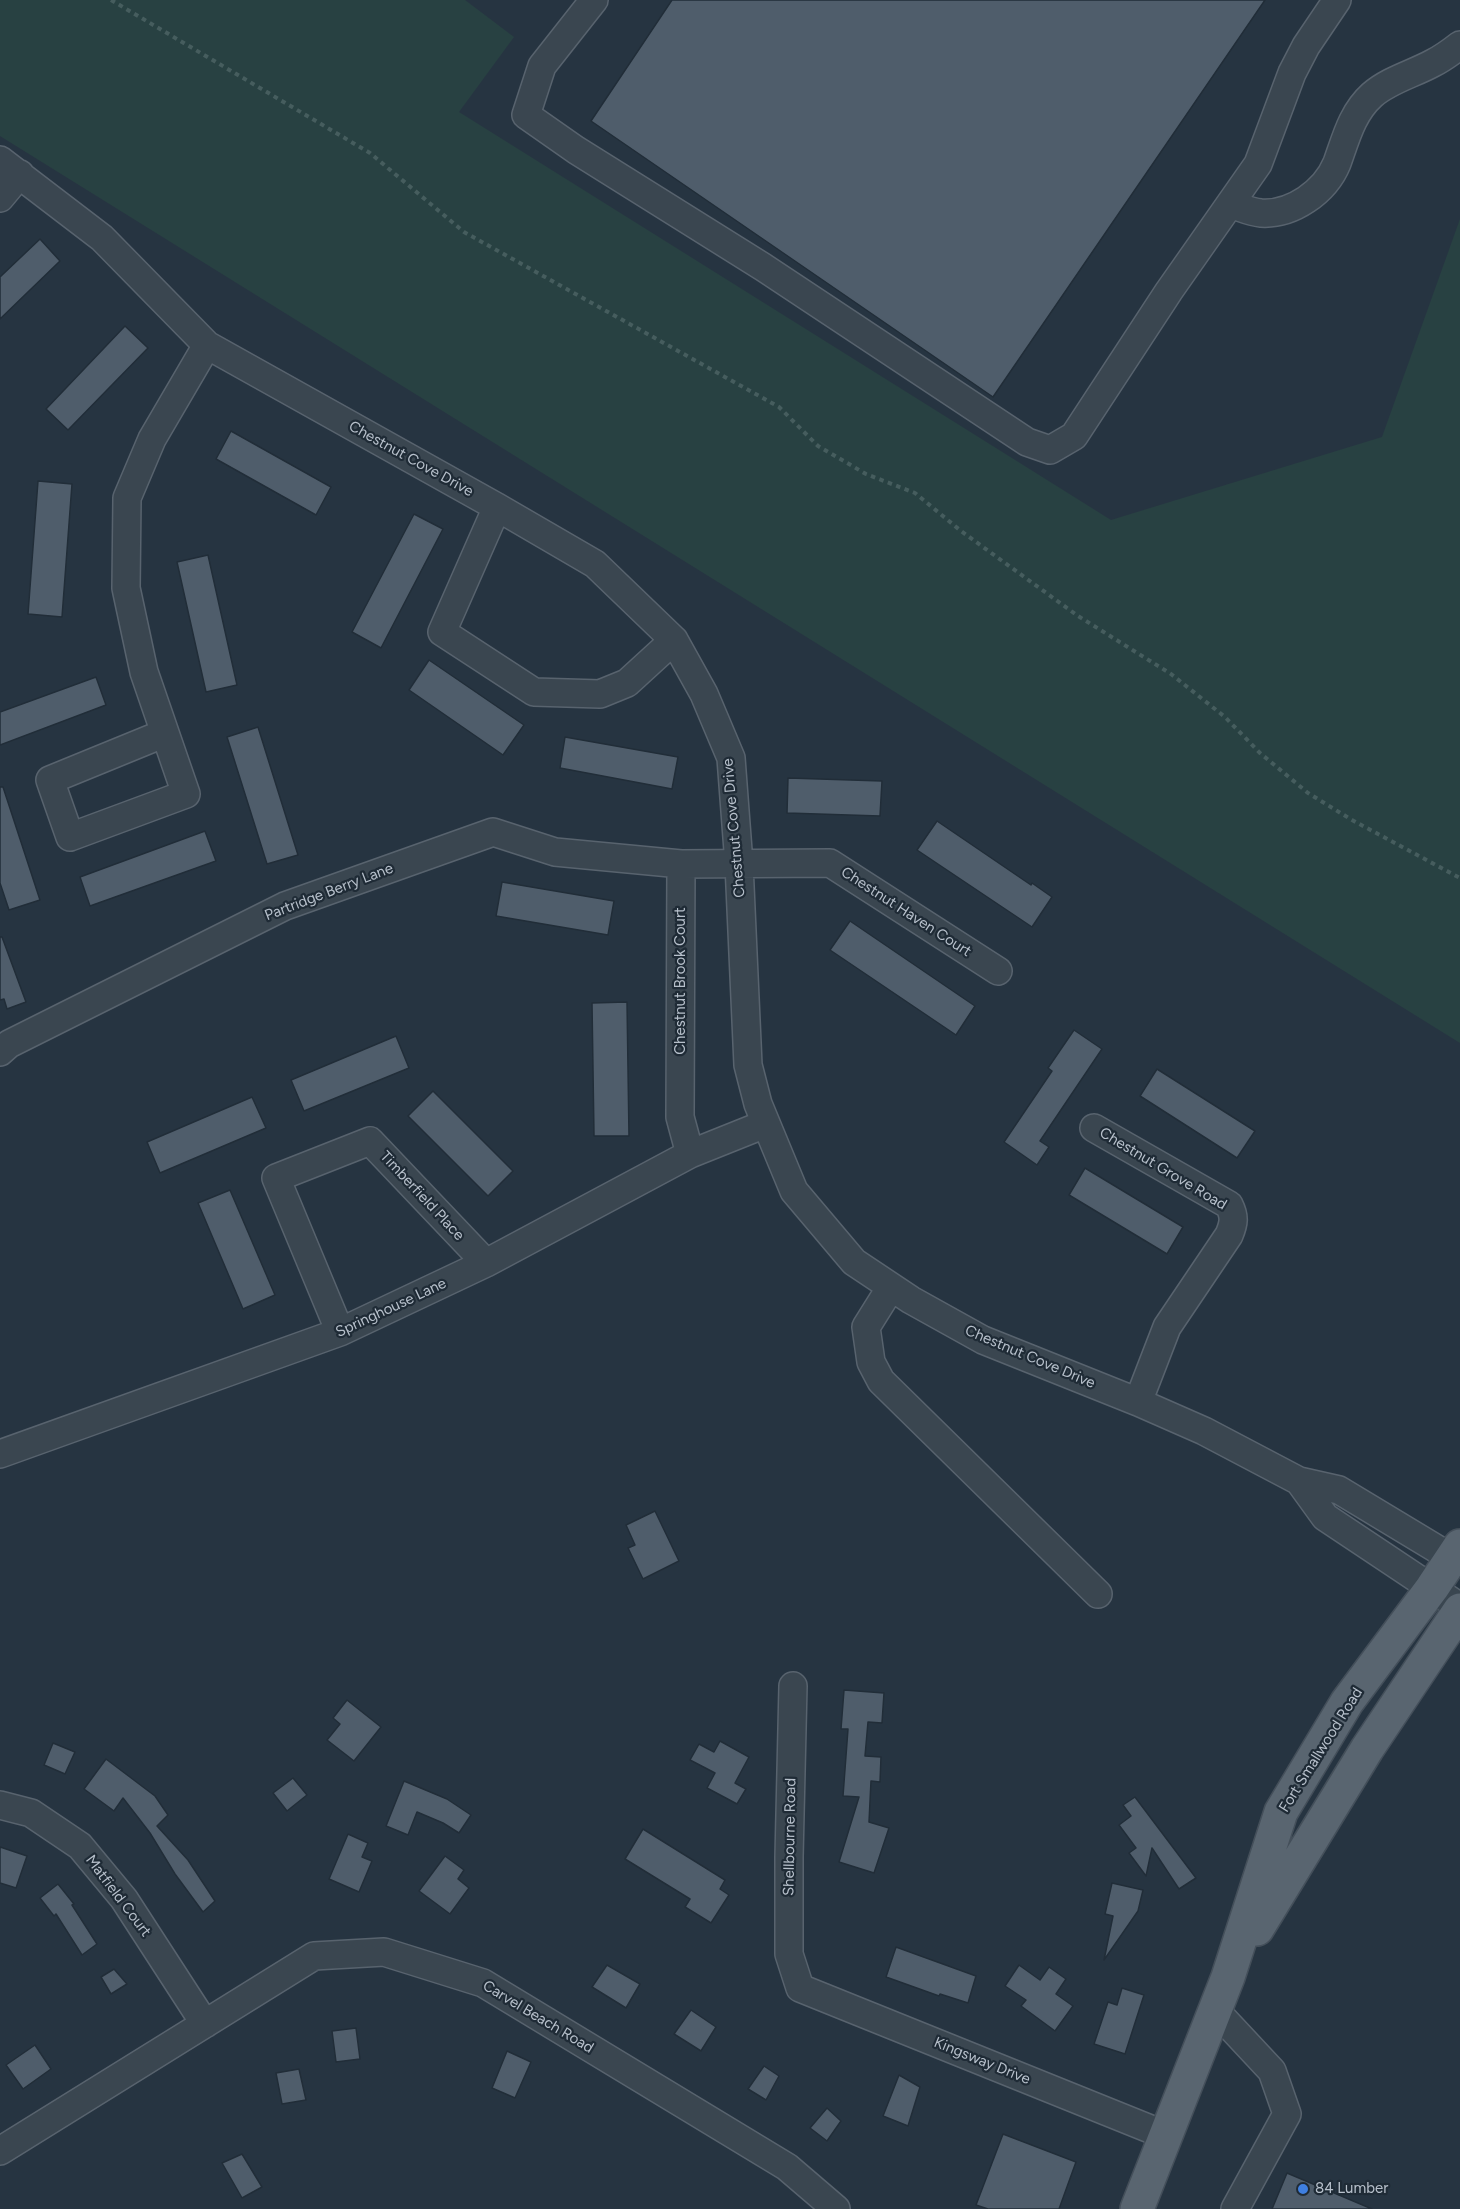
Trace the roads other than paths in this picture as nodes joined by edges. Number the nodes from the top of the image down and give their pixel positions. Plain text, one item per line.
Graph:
1 (594, 0) edge
2 (1337, 0) edge
3 (1460, 45) edge
4 (10, 167) edge
5 (0, 198) edge
6 (1230, 204) junction
7 (207, 345) junction
8 (497, 507) junction
9 (674, 640) junction
10 (165, 733) junction
11 (681, 864) junction
12 (739, 864) junction
13 (998, 971) dead end
14 (0, 1052) edge
15 (765, 1124) junction
16 (1094, 1128) dead end
17 (690, 1154) junction
18 (486, 1263) junction
19 (891, 1287) junction
20 (340, 1332) junction
21 (1138, 1402) junction
22 (0, 1454) edge
23 (1299, 1481) junction
24 (1457, 1555) edge
25 (1432, 1588) junction
26 (1098, 1594) dead end
27 (1460, 1609) edge
28 (793, 1686) dead end
29 (0, 1805) edge
30 (1228, 1977) junction
31 (800, 1988) joint
32 (1215, 2010) junction
33 (205, 2024) junction
34 (1165, 2135) junction
35 (0, 2151) edge
36 (836, 2209) edge
37 (1137, 2209) edge
38 (1235, 2209) edge

1 - 6 street
2 - 6 street
3 - 6 street
4 - 5 street
4 - 7 street, Chestnut Cove Drive
7 - 8 street, Chestnut Cove Drive
7 - 10 street
8 - 9 street, Chestnut Cove Drive
8 - 9 street
9 - 12 street, Chestnut Cove Drive
10 - 10 street
11 - 12 street
11 - 14 street, Partridge Berry Lane
11 - 17 street, Chestnut Brook Court
12 - 13 street, Chestnut Haven Court
12 - 15 street, Chestnut Cove Drive
15 - 17 street, Springhouse Lane
15 - 19 street, Chestnut Cove Drive
16 - 21 street, Chestnut Grove Road
17 - 18 street, Springhouse Lane
18 - 20 street, Springhouse Lane
18 - 20 street, Timberfield Place
19 - 21 street, Chestnut Cove Drive
19 - 26 street
20 - 22 street, Springhouse Lane
21 - 23 street, Chestnut Cove Drive
23 - 24 street, Chestnut Cove Drive
23 - 25 street, Chestnut Cove Drive
24 - 25 main road, Fort Smallwood Road
25 - 27 street, Chestnut Cove Drive
25 - 30 main road, Fort Smallwood Road
27 - 30 main road, Fort Smallwood Road
28 - 31 street, Shellbourne Road
29 - 33 street, Matfield Court
30 - 32 main road, Fort Smallwood Road
31 - 34 street, Kingsway Drive
32 - 34 main road, Fort Smallwood Road
32 - 38 street
33 - 35 street, Carvel Beach Road
33 - 36 street, Carvel Beach Road
34 - 37 main road, Fort Smallwood Road

